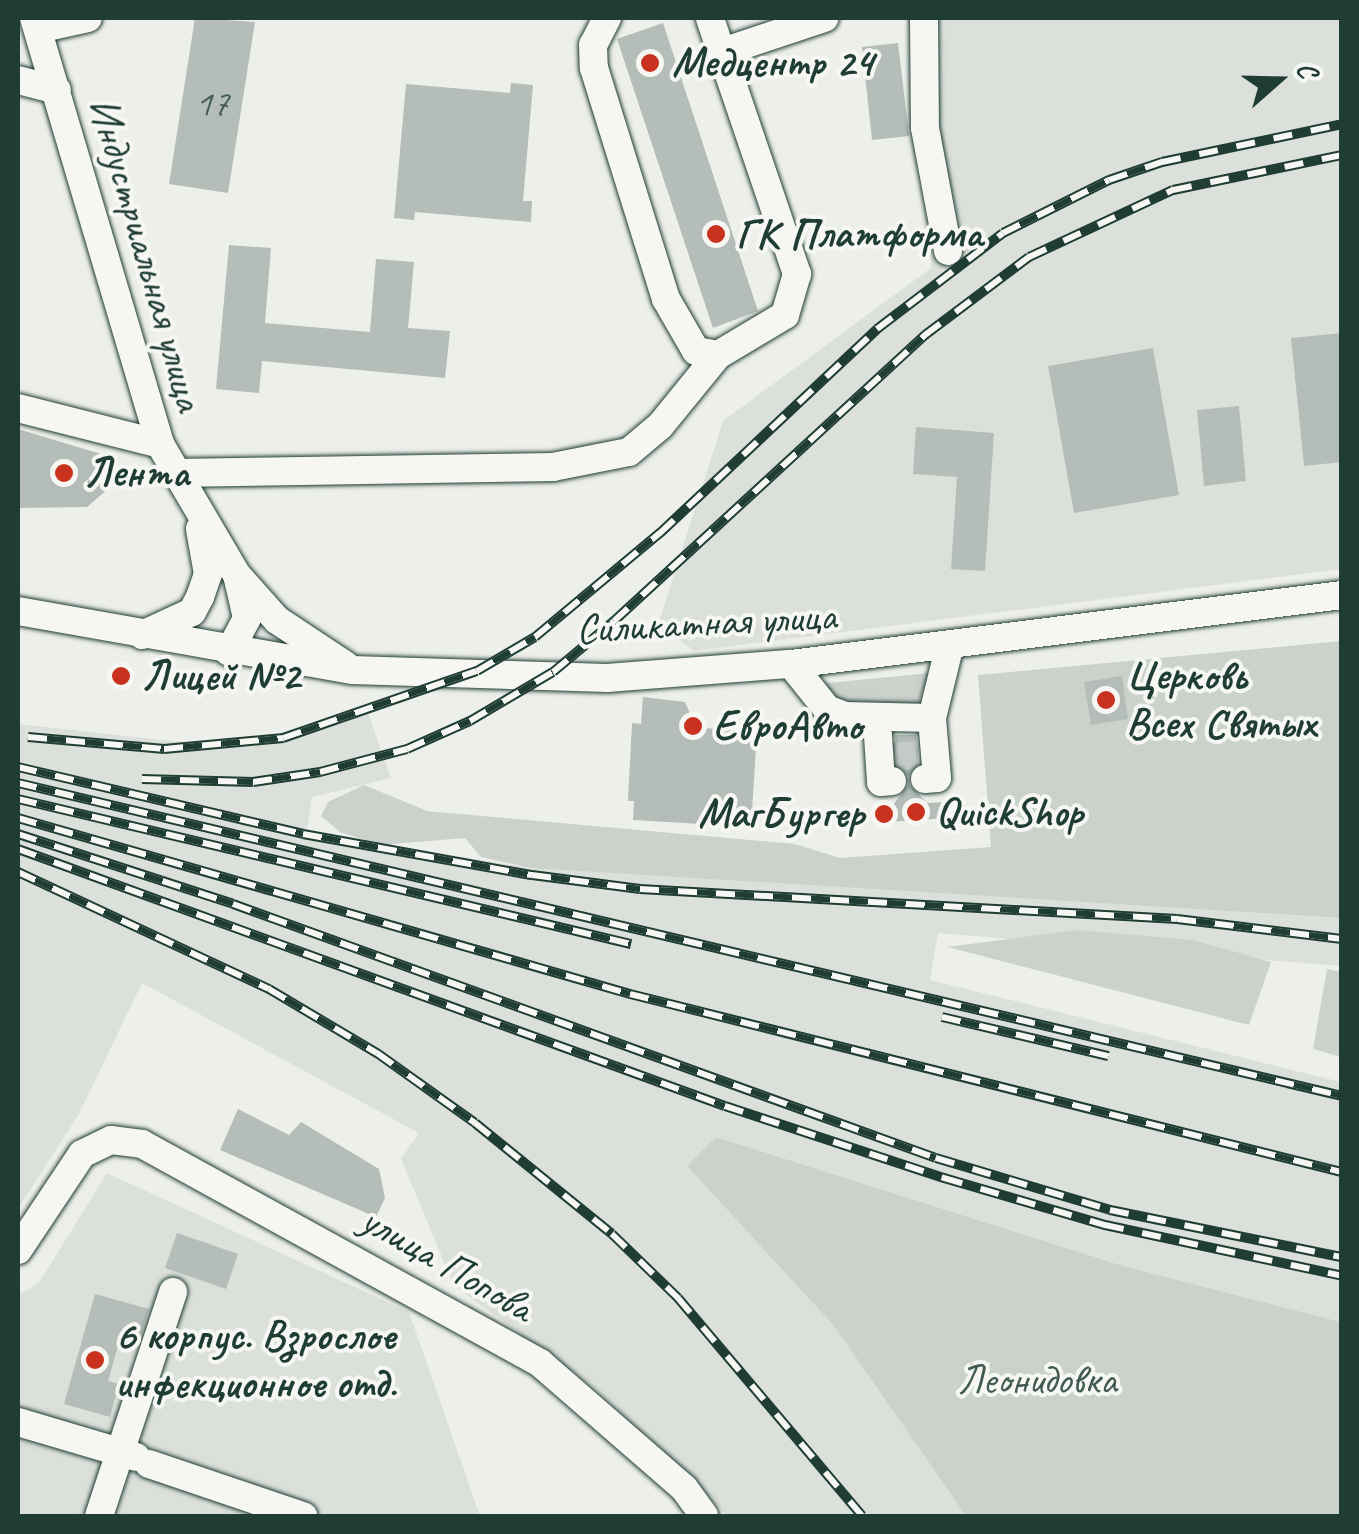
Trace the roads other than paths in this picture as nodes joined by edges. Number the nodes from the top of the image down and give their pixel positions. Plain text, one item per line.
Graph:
1 (88, 18) edge
2 (710, 18) edge
3 (824, 18) edge
4 (924, 18) edge
5 (605, 19) edge
6 (36, 24) edge
7 (722, 52) junction
8 (18, 80) edge
9 (56, 90) junction
10 (948, 251) dead end
11 (718, 355) junction
12 (18, 408) edge
13 (160, 444) junction
14 (175, 473) junction
15 (194, 509) junction
16 (237, 576) junction
17 (1342, 595) edge
18 (18, 611) edge
19 (139, 636) junction
20 (950, 644) junction
21 (230, 652) junction
22 (791, 664) junction
23 (352, 670) junction
24 (18, 1250) edge
25 (173, 1292) dead end
26 (18, 1422) edge
27 (135, 1458) junction
28 (99, 1516) edge
29 (303, 1516) edge
30 (704, 1516) edge

1 - 6 street
2 - 7 street
3 - 7 street
4 - 10 street
5 - 11 street
6 - 9 street, Индустриальная улица
7 - 11 street
8 - 9 street
9 - 13 street, Индустриальная улица
11 - 14 street
12 - 13 street
13 - 14 street, Индустриальная улица
14 - 15 street, Индустриальная улица
15 - 16 street, Индустриальная улица
15 - 19 street, Индустриальная улица
16 - 21 street, Индустриальная улица
16 - 23 street, Индустриальная улица
17 - 20 street, Силикатная улица
18 - 19 street, Силикатная улица
19 - 21 street, Силикатная улица
20 - 22 street, Силикатная улица
20 - 22 street
21 - 23 street, Силикатная улица
22 - 23 street, Силикатная улица
24 - 30 street, улица Попова
25 - 27 street
26 - 27 street
27 - 28 street
27 - 29 street

